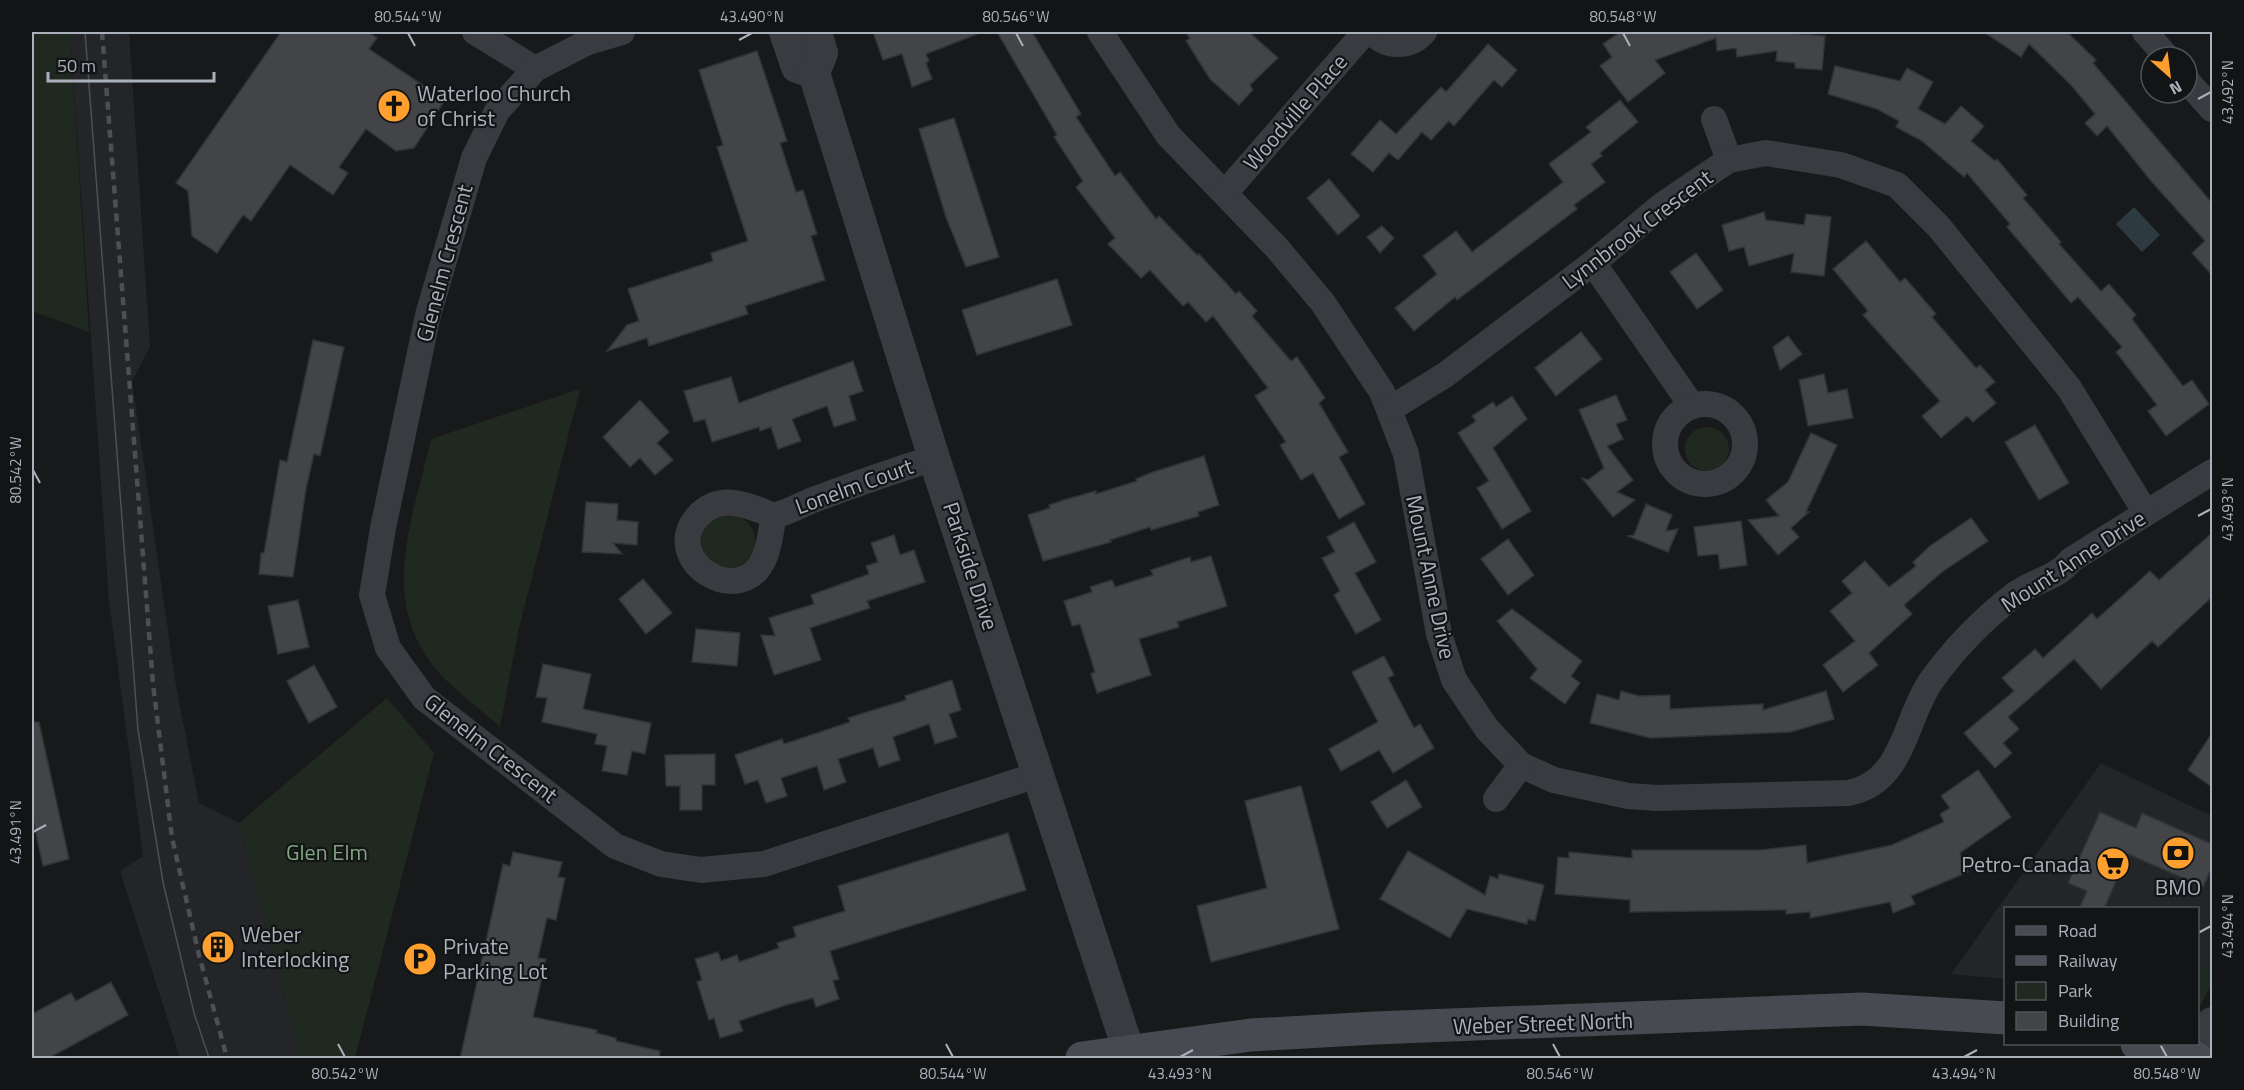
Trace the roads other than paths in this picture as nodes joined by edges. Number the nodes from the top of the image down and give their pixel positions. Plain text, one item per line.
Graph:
1 (475, 32) edge
2 (622, 32) edge
3 (785, 32) edge
4 (816, 32) edge
5 (1100, 32) edge
6 (1365, 32) edge
7 (1372, 32) edge
8 (1424, 32) edge
9 (2145, 32) edge
10 (2156, 45) edge
11 (535, 69) junction
12 (814, 73) junction
13 (2199, 95) edge
14 (2212, 110) edge
15 (1714, 119) dead end
16 (1728, 159) junction
17 (1225, 193) junction
18 (1593, 262) junction
19 (1692, 406) dead end
20 (1390, 408) junction
21 (934, 458) junction
22 (2212, 472) edge
23 (2146, 513) junction
24 (774, 516) dead end
25 (1521, 765) junction
26 (1040, 774) junction
27 (1496, 799) dead end
28 (2004, 1018) edge
29 (2212, 1023) edge
30 (2141, 1045) edge
31 (1130, 1054) edge
32 (1082, 1059) edge
33 (2196, 1059) edge
34 (2200, 1059) edge

1 - 11 street
2 - 11 street, Glenelm Crescent
3 - 12 street
4 - 12 street, Parkside Drive
5 - 17 street, Mount Anne Drive
6 - 17 street, Woodville Place
7 - 8 street
9 - 10 street
11 - 26 street, Glenelm Crescent
12 - 21 street, Parkside Drive
13 - 14 street
15 - 16 street
16 - 18 street, Lynnbrook Crescent
16 - 23 street, Lynnbrook Crescent
17 - 20 street, Mount Anne Drive
18 - 19 street
18 - 20 street, Lynnbrook Crescent
20 - 25 street, Mount Anne Drive
21 - 24 street, Lonelm Court
21 - 26 street, Parkside Drive
22 - 23 street, Mount Anne Drive
23 - 25 street, Mount Anne Drive
25 - 27 street
26 - 31 street, Parkside Drive
28 - 31 main road, Weber Street North
29 - 34 street
30 - 33 main road
31 - 32 main road, Weber Street North

